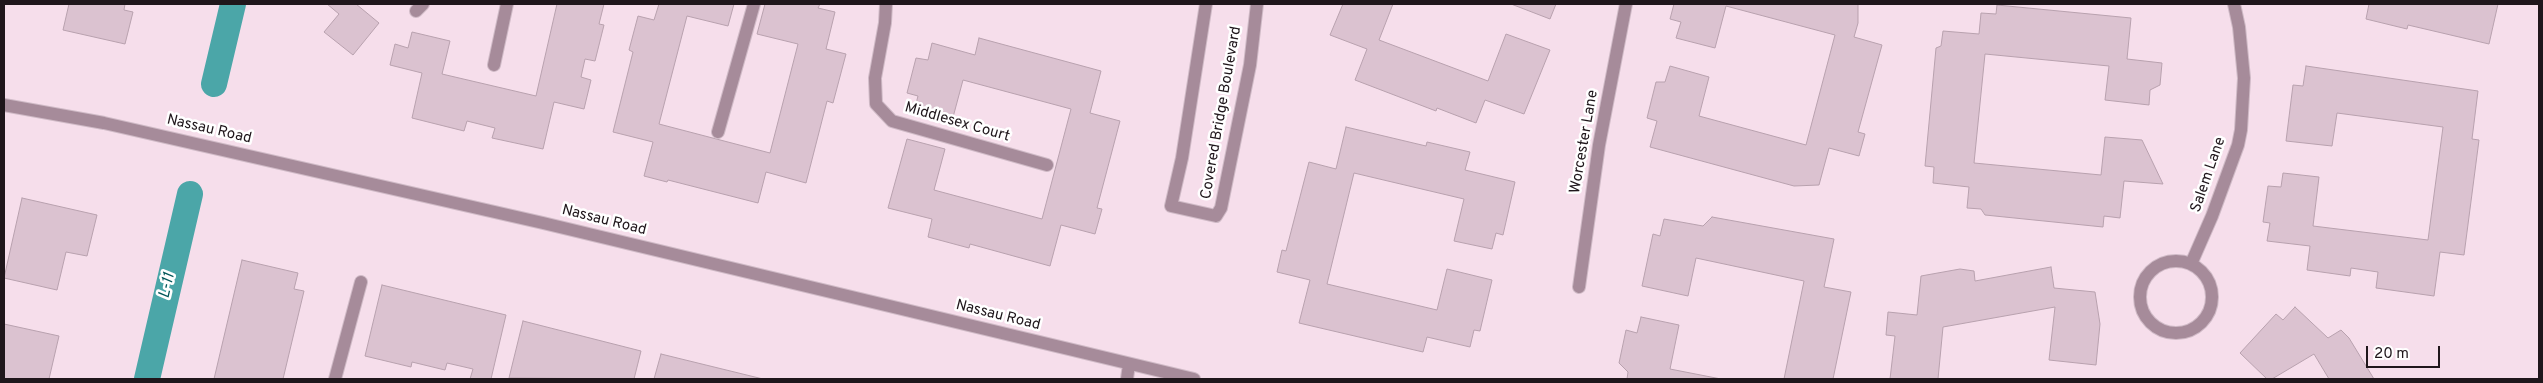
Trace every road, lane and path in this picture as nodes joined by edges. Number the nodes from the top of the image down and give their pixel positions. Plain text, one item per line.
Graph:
1 (507, 4) edge
2 (754, 4) edge
3 (886, 4) edge
4 (1206, 4) edge
5 (1257, 4) edge
6 (1626, 4) edge
7 (2234, 4) edge
8 (494, 65) dead end
9 (4, 105) edge
10 (718, 132) dead end
11 (1047, 165) dead end
12 (2191, 264) junction
13 (360, 282) dead end
14 (1579, 287) dead end
15 (1129, 364) junction
16 (1186, 378) edge
17 (335, 379) edge
18 (1127, 379) edge

1 - 8 street
2 - 10 street
3 - 11 street, Middlesex Court
4 - 5 street, Covered Bridge Boulevard
6 - 14 street, Worcester Lane
7 - 12 street, Salem Lane
9 - 15 street, Nassau Road
12 - 12 street
13 - 17 street
15 - 16 street, Nassau Road
15 - 18 street

